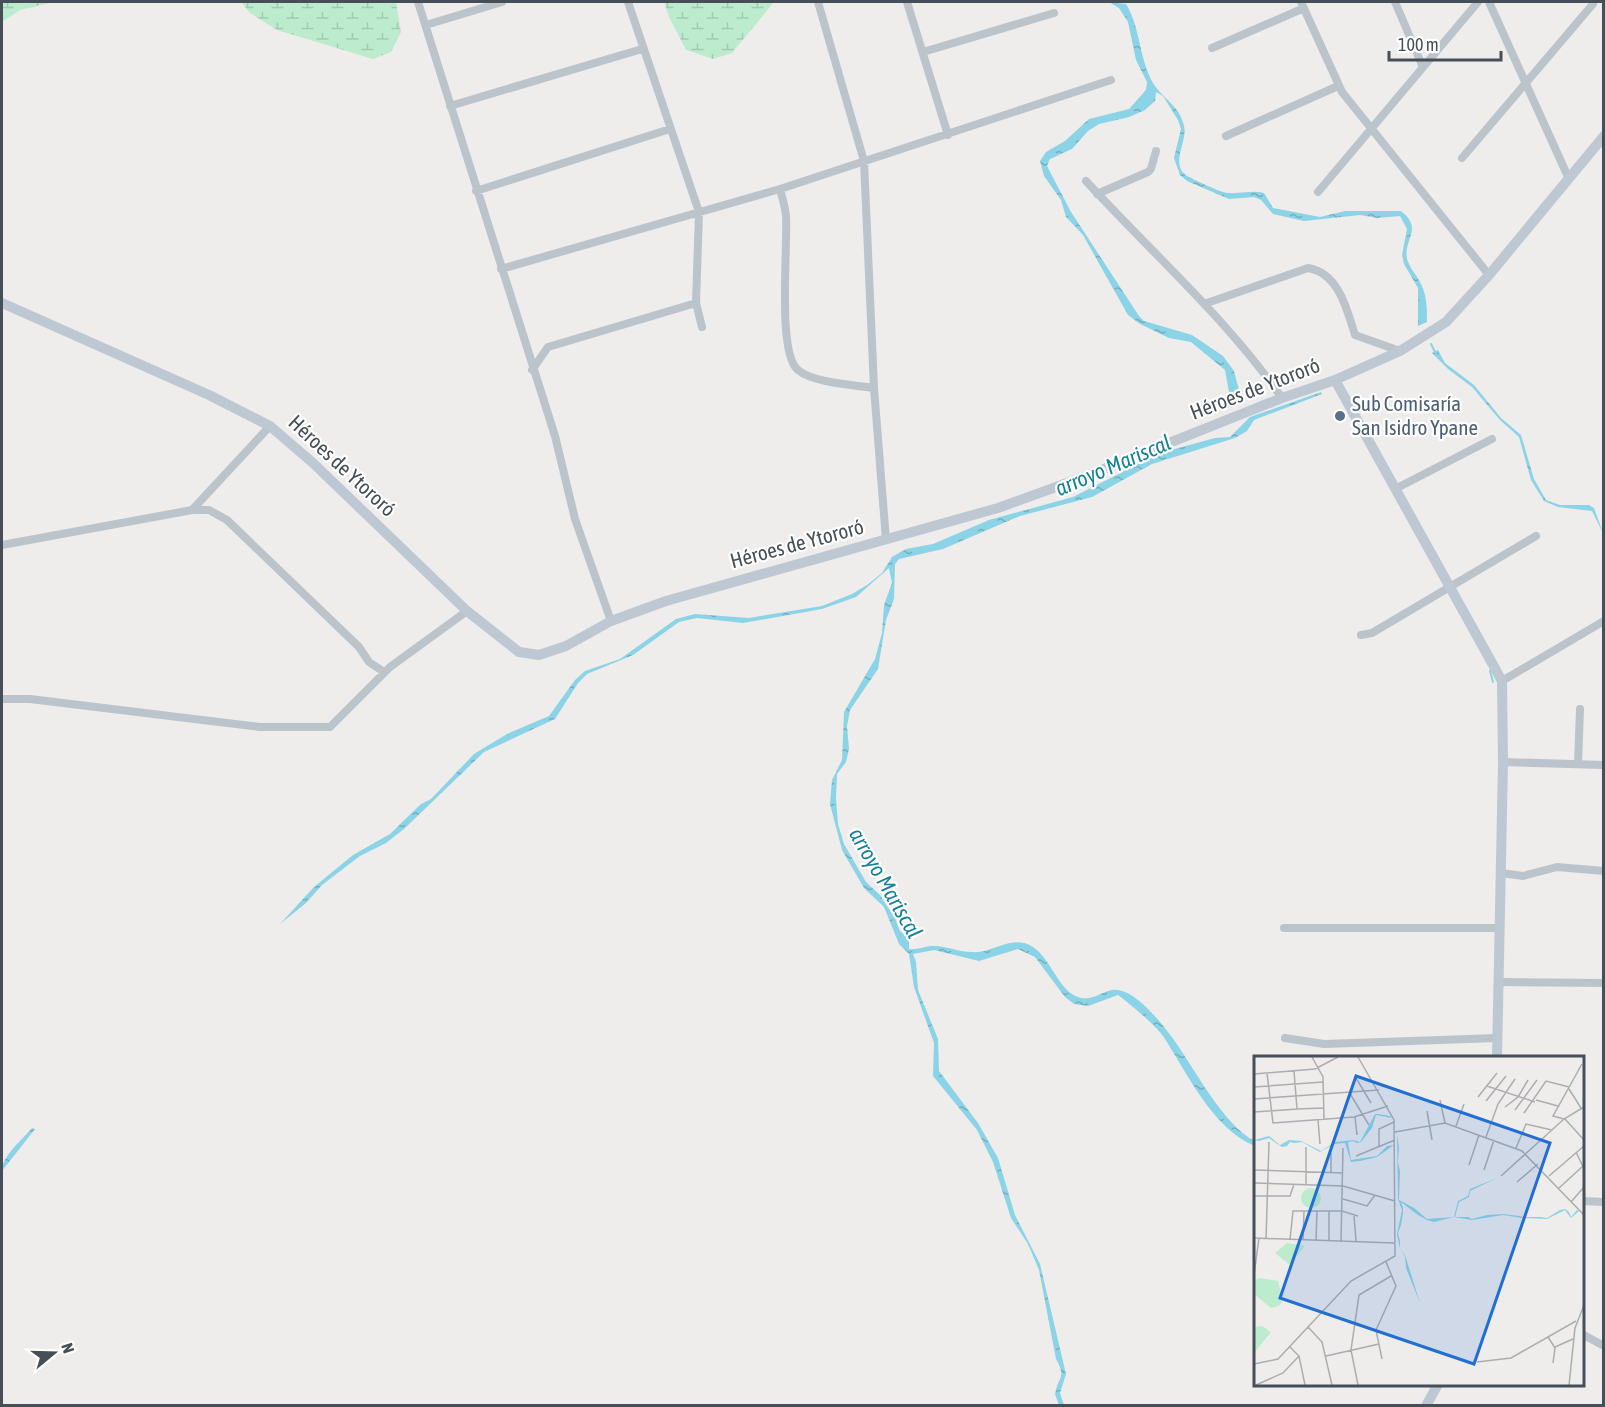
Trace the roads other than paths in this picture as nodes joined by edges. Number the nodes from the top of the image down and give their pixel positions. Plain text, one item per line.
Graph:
1 (418, 2) edge
2 (502, 2) edge
3 (628, 2) edge
4 (818, 2) edge
5 (907, 2) edge
6 (1395, 2) edge
7 (1478, 2) edge
8 (1489, 2) edge
9 (1593, 4) dead end
10 (1302, 5) edge
11 (1054, 13) dead end
12 (426, 25) junction
13 (1212, 48) dead end
14 (642, 49) junction
15 (923, 52) junction
16 (1422, 65) junction
17 (1111, 80) dead end
18 (1525, 81) junction
19 (1338, 86) junction
20 (450, 106) junction
21 (1371, 126) junction
22 (670, 129) junction
23 (948, 135) junction
24 (1226, 136) dead end
25 (1604, 136) edge
26 (1156, 151) dead end
27 (1462, 158) dead end
28 (864, 161) junction
29 (1569, 179) junction
30 (1086, 182) dead end
31 (780, 189) junction
32 (476, 191) junction
33 (1318, 192) dead end
34 (1097, 194) junction
35 (699, 212) junction
36 (501, 269) junction
37 (1489, 275) junction
38 (2, 303) edge
39 (696, 303) junction
40 (1204, 304) junction
41 (702, 327) dead end
42 (1400, 351) junction
43 (532, 370) junction
44 (1335, 380) junction
45 (874, 388) junction
46 (1282, 398) junction
47 (270, 426) junction
48 (1492, 440) dead end
49 (1397, 488) junction
50 (192, 510) junction
51 (1536, 536) dead end
52 (886, 540) junction
53 (2, 545) edge
54 (1451, 586) junction
55 (467, 611) junction
56 (611, 621) junction
57 (1604, 621) edge
58 (1360, 635) dead end
59 (384, 672) junction
60 (1502, 681) junction
61 (2, 699) edge
62 (1580, 709) dead end
63 (1503, 762) junction
64 (1578, 764) junction
65 (1604, 765) edge
66 (1604, 871) edge
67 (1501, 873) junction
68 (1284, 928) dead end
69 (1500, 928) junction
70 (1500, 982) junction
71 (1604, 983) edge
72 (1285, 1038) dead end
73 (1497, 1038) junction
74 (1497, 1056) edge
75 (1584, 1201) edge
76 (1604, 1202) edge
77 (1584, 1335) edge
78 (1604, 1346) edge
79 (1437, 1386) edge
80 (1426, 1406) edge

1 - 12 street
2 - 12 street
3 - 14 street
4 - 28 street
5 - 15 street
6 - 16 street
7 - 16 street
8 - 18 street
9 - 18 street
10 - 13 street
10 - 19 street
11 - 15 street
12 - 20 street
14 - 20 street
14 - 22 street
15 - 23 street
16 - 21 street
17 - 23 street
18 - 27 street
18 - 29 street
19 - 21 street
19 - 24 street
20 - 32 street
21 - 33 street
21 - 37 street
22 - 32 street
22 - 35 street
23 - 28 street
25 - 29 main road, Héroes de Ytororó
26 - 34 street
28 - 31 street
28 - 45 street
29 - 37 main road, Héroes de Ytororó
30 - 34 street
31 - 35 street
31 - 45 street
32 - 36 street
34 - 40 street
35 - 36 street
35 - 39 street
36 - 43 street
37 - 42 main road, Héroes de Ytororó
38 - 47 main road, Héroes de Ytororó
39 - 41 street
39 - 43 street
40 - 42 street
40 - 46 street
42 - 44 main road, Héroes de Ytororó
43 - 56 street
44 - 46 main road, Héroes de Ytororó
44 - 49 main road
45 - 52 street
46 - 52 main road, Héroes de Ytororó
47 - 50 street
47 - 55 main road, Héroes de Ytororó
48 - 49 street
49 - 54 main road
50 - 53 street
50 - 59 street
51 - 54 street
52 - 56 main road, Héroes de Ytororó
54 - 58 street
54 - 60 main road
55 - 56 main road, Héroes de Ytororó
55 - 59 street
57 - 60 street
59 - 61 street
60 - 63 main road
62 - 64 street
63 - 64 street
63 - 67 main road
64 - 65 street
66 - 67 street
67 - 69 main road
68 - 69 street
69 - 70 main road
70 - 71 street
70 - 73 main road
72 - 73 street
73 - 74 main road
75 - 76 street
77 - 78 street
79 - 80 main road

